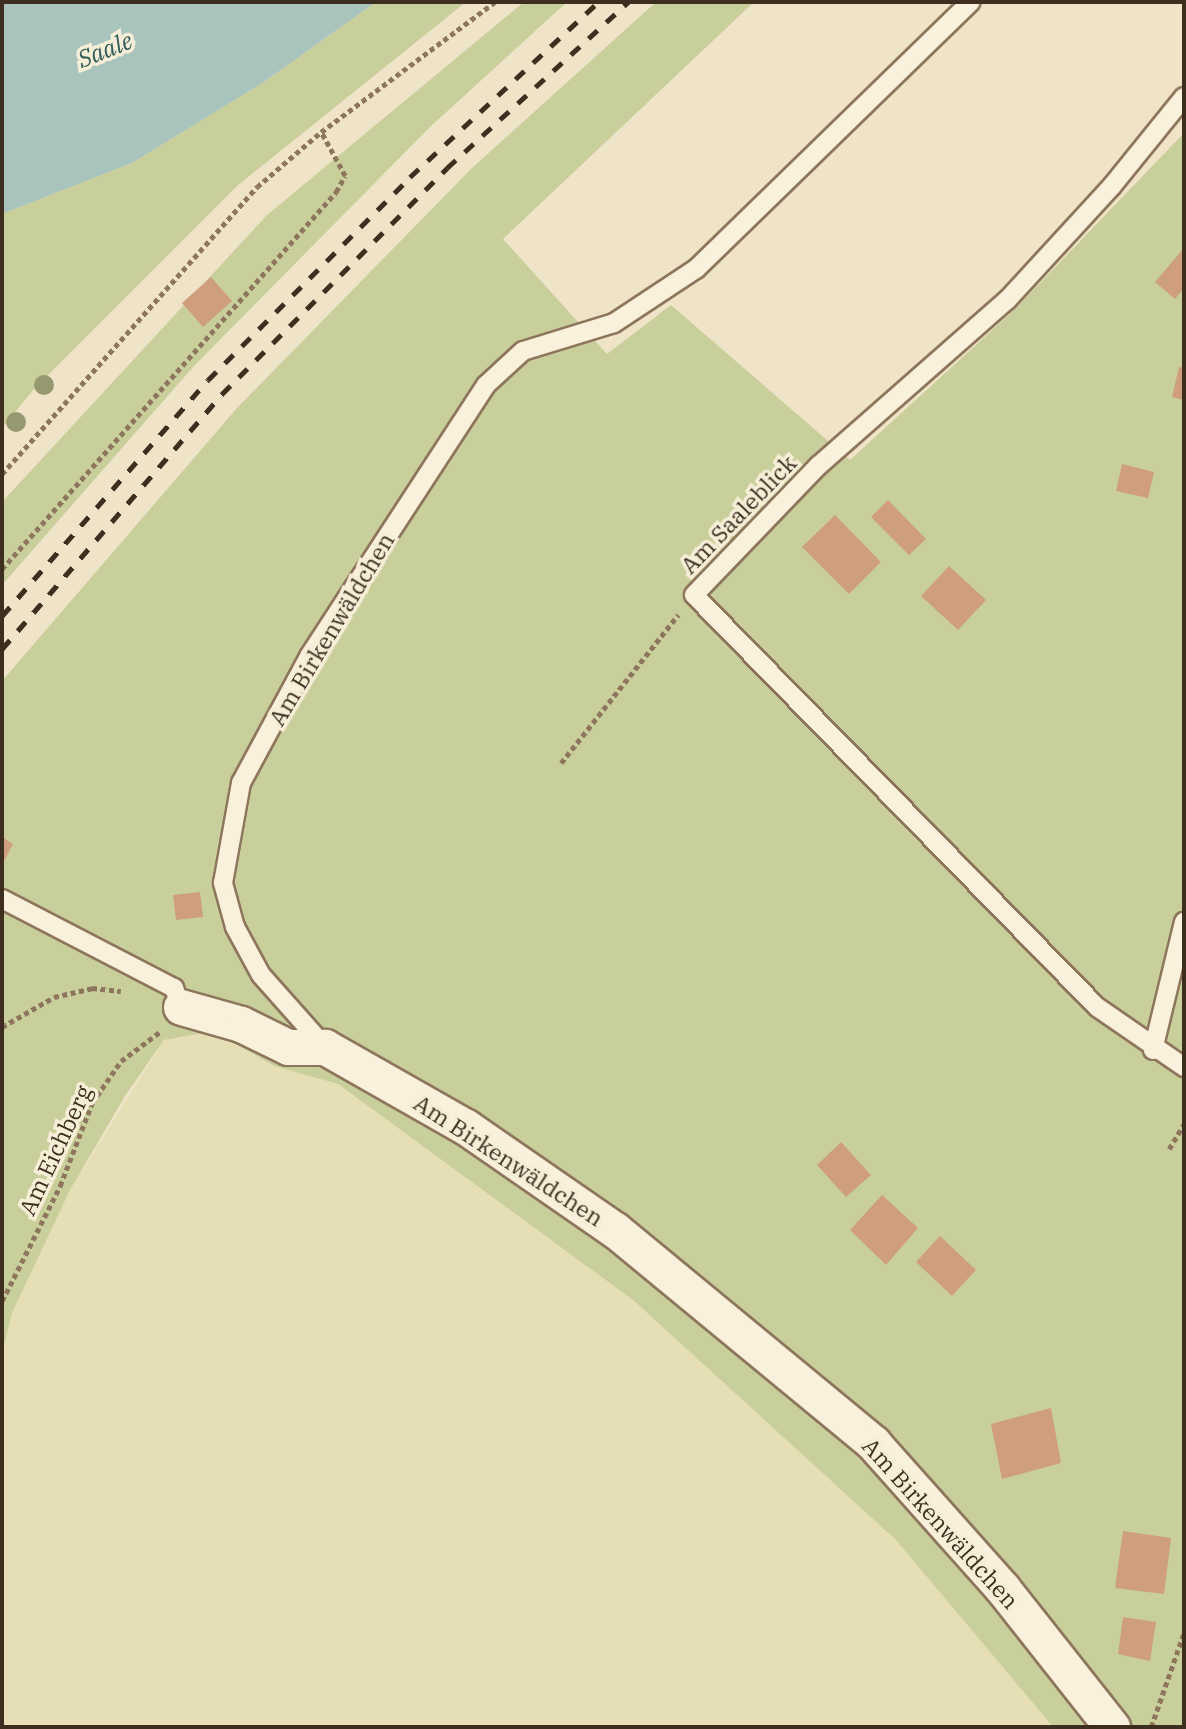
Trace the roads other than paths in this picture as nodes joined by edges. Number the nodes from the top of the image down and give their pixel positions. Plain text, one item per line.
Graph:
1 (971, 2) edge
2 (1184, 97) edge
3 (2, 899) edge
4 (1184, 922) edge
5 (190, 1009) joint
6 (325, 1047) junction
7 (1153, 1050) junction
8 (1184, 1067) edge
9 (1112, 1727) edge

1 - 6 lane, Am Birkenwäldchen
2 - 7 lane, Am Saaleblick
3 - 5 lane
4 - 7 lane
5 - 6 street
6 - 9 street, Am Birkenwäldchen
7 - 8 lane, Am Saaleblick

